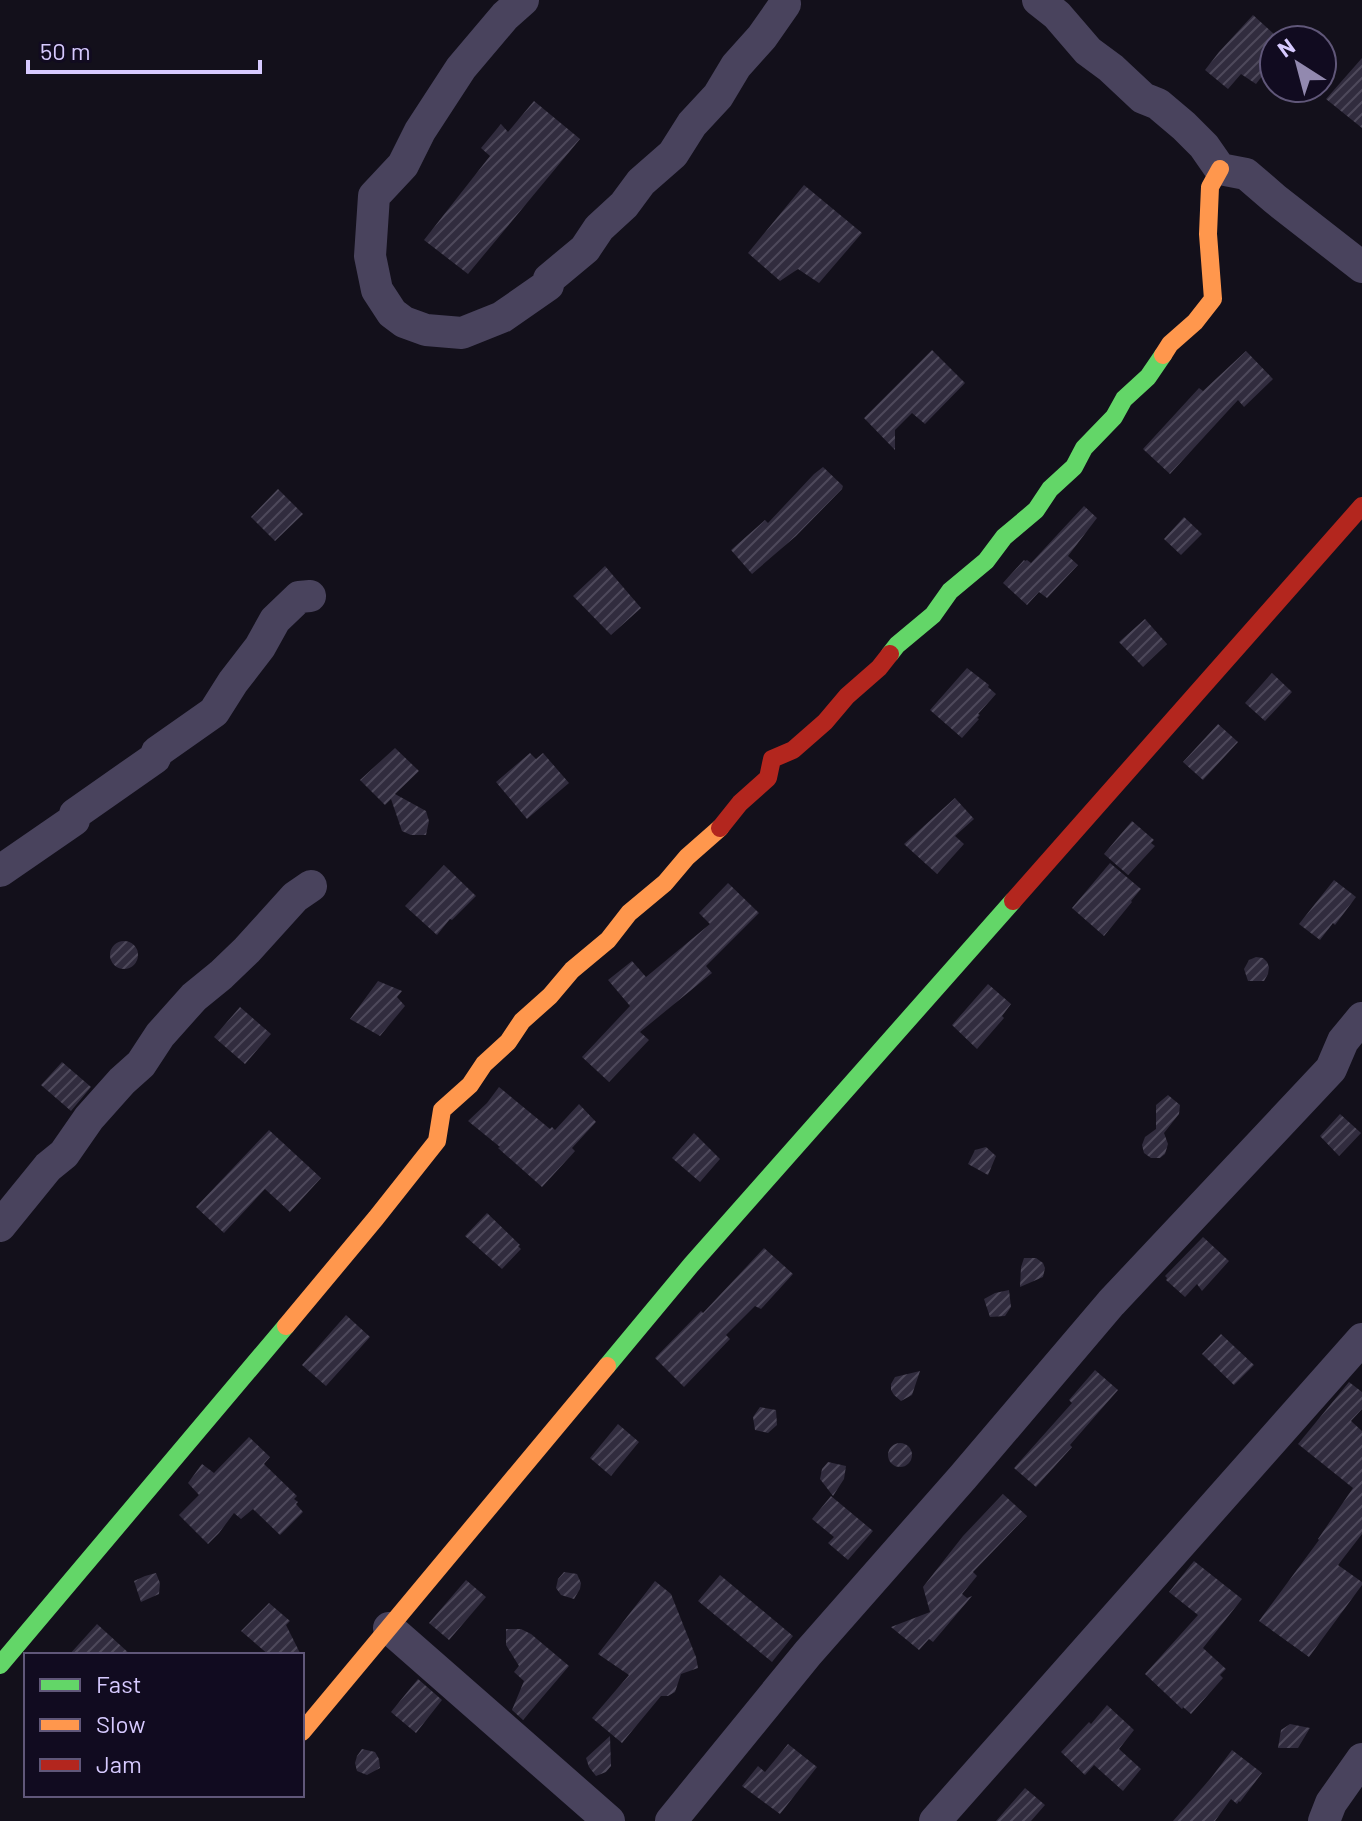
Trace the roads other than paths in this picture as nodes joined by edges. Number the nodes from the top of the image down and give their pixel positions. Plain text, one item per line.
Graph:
1 (523, 0) edge
2 (1038, 0) edge
3 (785, 4) dead end
4 (1220, 169) junction
5 (1362, 267) edge
6 (1362, 506) edge
7 (310, 596) dead end
8 (0, 871) edge
9 (311, 886) dead end
10 (1362, 1018) edge
11 (0, 1226) edge
12 (1362, 1339) edge
13 (389, 1628) junction
14 (0, 1665) edge
15 (304, 1730) edge
16 (1362, 1759) edge
17 (609, 1821) edge
18 (671, 1821) edge
19 (935, 1821) edge
20 (1324, 1821) edge

1 - 3 street
2 - 4 street
4 - 5 street
4 - 14 street
6 - 13 street
7 - 8 street
9 - 11 street
10 - 18 street
12 - 19 street
13 - 15 street
13 - 17 street
16 - 20 street

